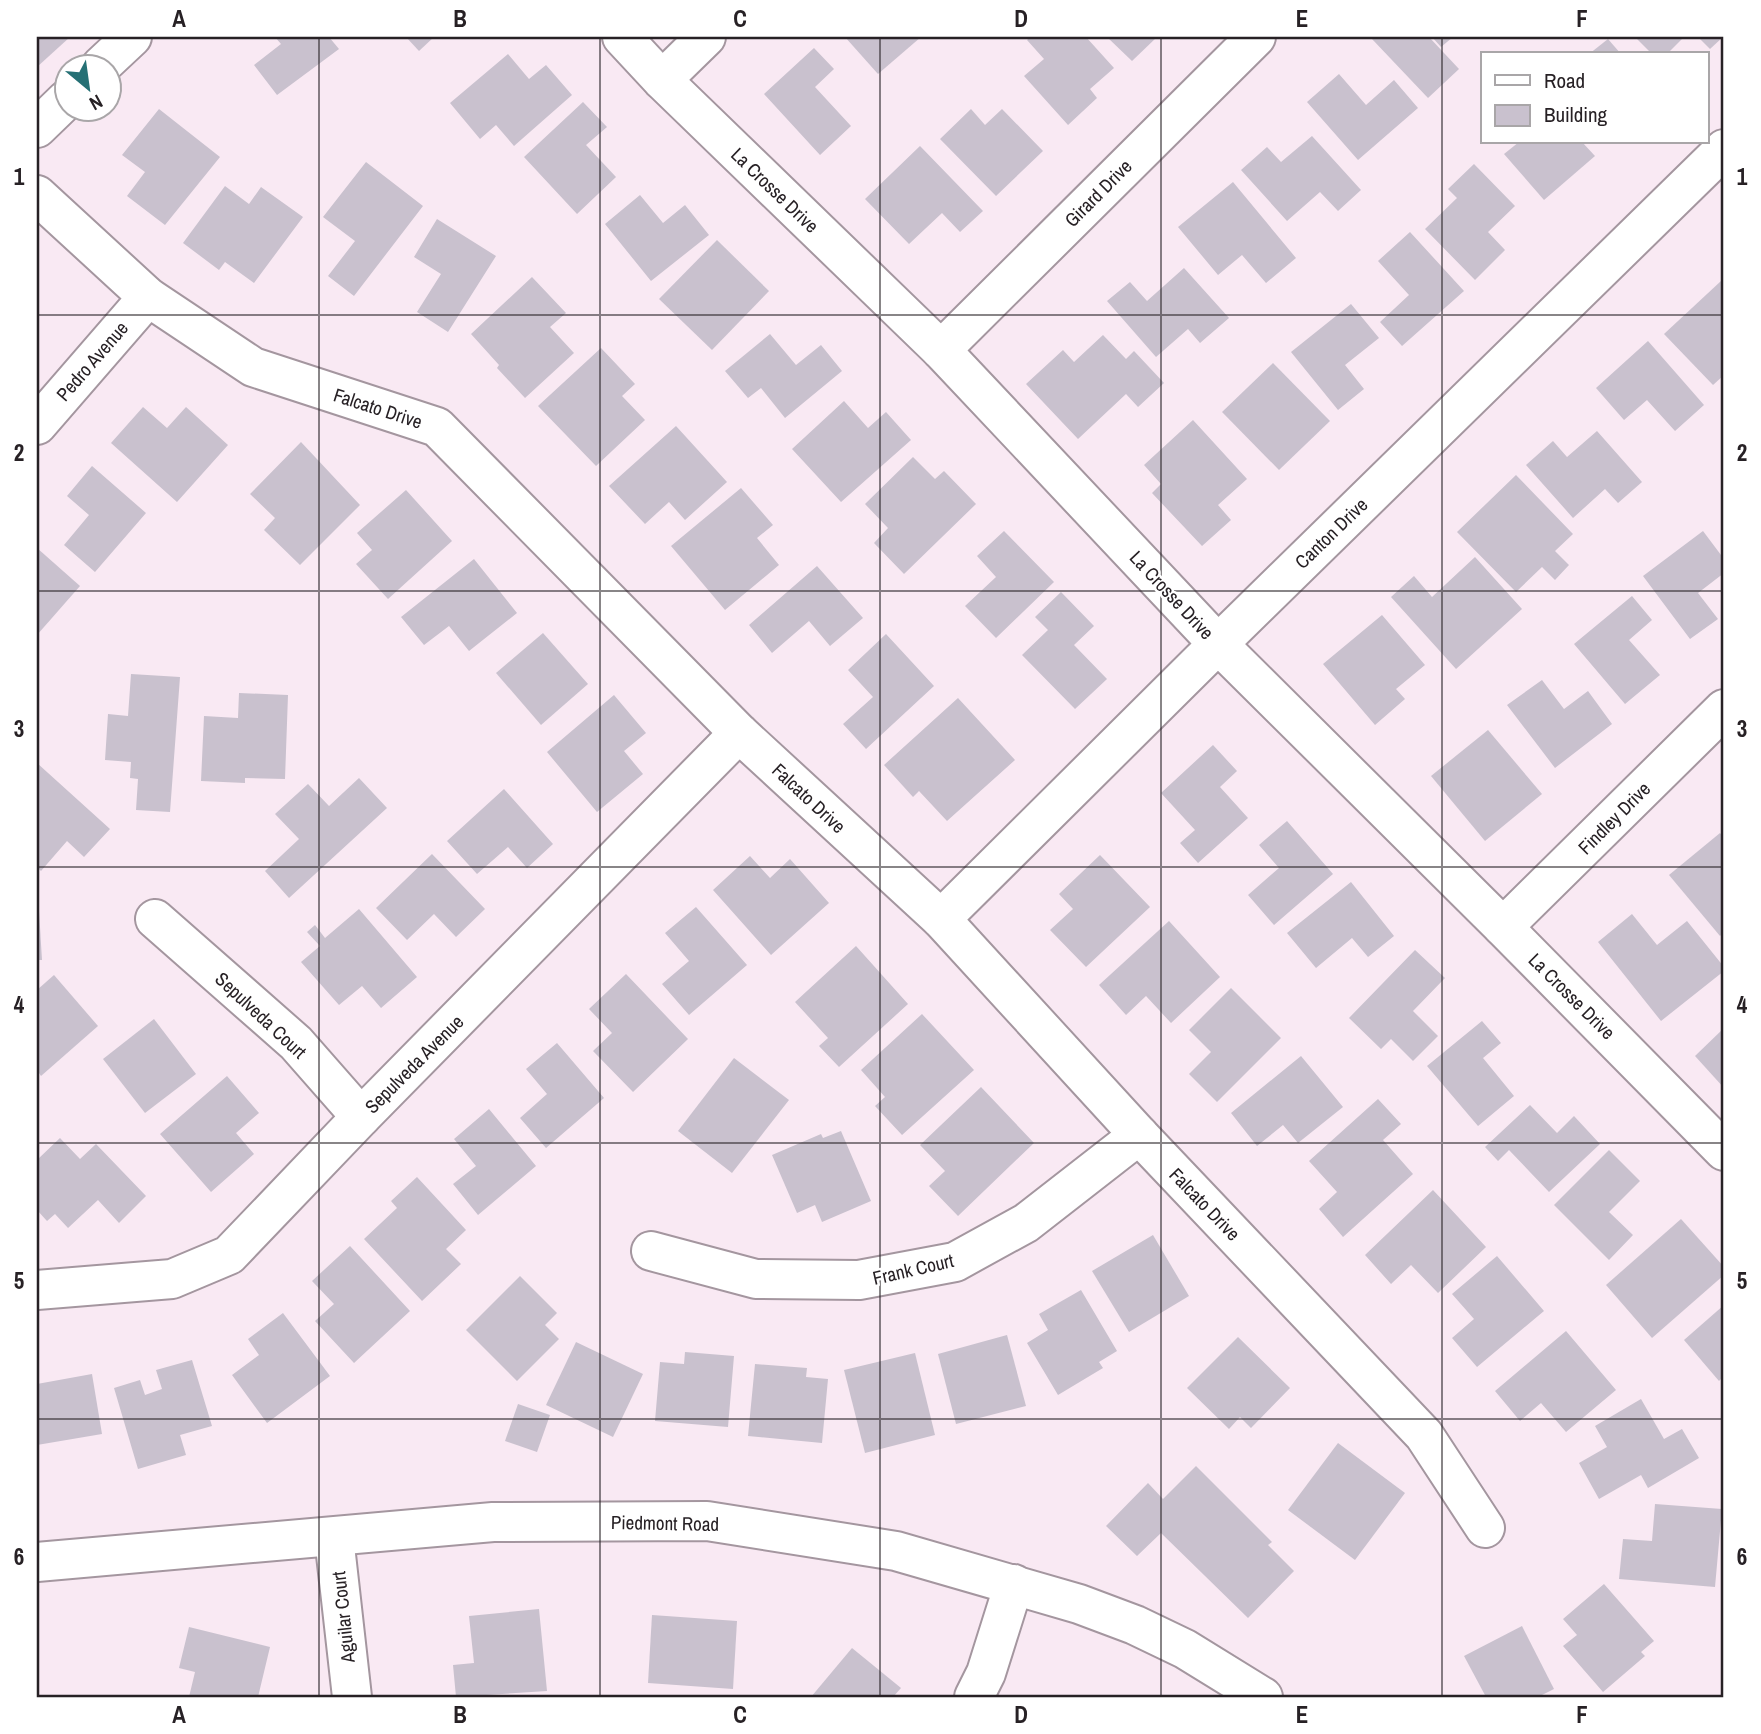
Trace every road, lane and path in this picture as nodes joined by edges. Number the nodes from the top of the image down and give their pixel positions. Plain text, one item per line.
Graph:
1 (132, 37) edge
2 (622, 37) edge
3 (706, 37) edge
4 (1256, 37) edge
5 (116, 52) edge
6 (662, 80) junction
7 (52, 114) edge
8 (37, 128) edge
9 (1724, 149) edge
10 (37, 195) edge
11 (148, 297) junction
12 (941, 350) junction
13 (37, 425) edge
14 (1218, 644) junction
15 (1724, 709) edge
16 (739, 733) junction
17 (155, 919) dead end
18 (941, 919) junction
19 (1503, 927) junction
20 (360, 1117) junction
21 (1139, 1135) junction
22 (1724, 1151) edge
23 (651, 1251) dead end
24 (37, 1290) edge
25 (1485, 1528) dead end
26 (334, 1537) junction
27 (37, 1562) edge
28 (1014, 1584) junction
29 (352, 1697) edge
30 (974, 1697) edge
31 (1263, 1697) edge

1 - 5 street
2 - 6 street, La Crosse Drive
3 - 6 street
4 - 12 street, Girard Drive
6 - 12 street, La Crosse Drive
7 - 8 street
9 - 14 street, Canton Drive
10 - 11 street, Falcato Drive
11 - 13 street, Pedro Avenue
11 - 16 street, Falcato Drive
12 - 14 street, La Crosse Drive
14 - 18 street, Canton Drive
14 - 19 street, La Crosse Drive
15 - 19 street, Findley Drive
16 - 18 street, Falcato Drive
16 - 20 street, Sepulveda Avenue
17 - 20 street, Sepulveda Court
18 - 21 street, Falcato Drive
19 - 22 street, La Crosse Drive
20 - 24 street, Sepulveda Avenue
21 - 23 street, Frank Court
21 - 25 street, Falcato Drive
26 - 27 street, Piedmont Road
26 - 28 street, Piedmont Road
26 - 29 street, Aguilar Court
28 - 30 street
28 - 31 street, Piedmont Road

